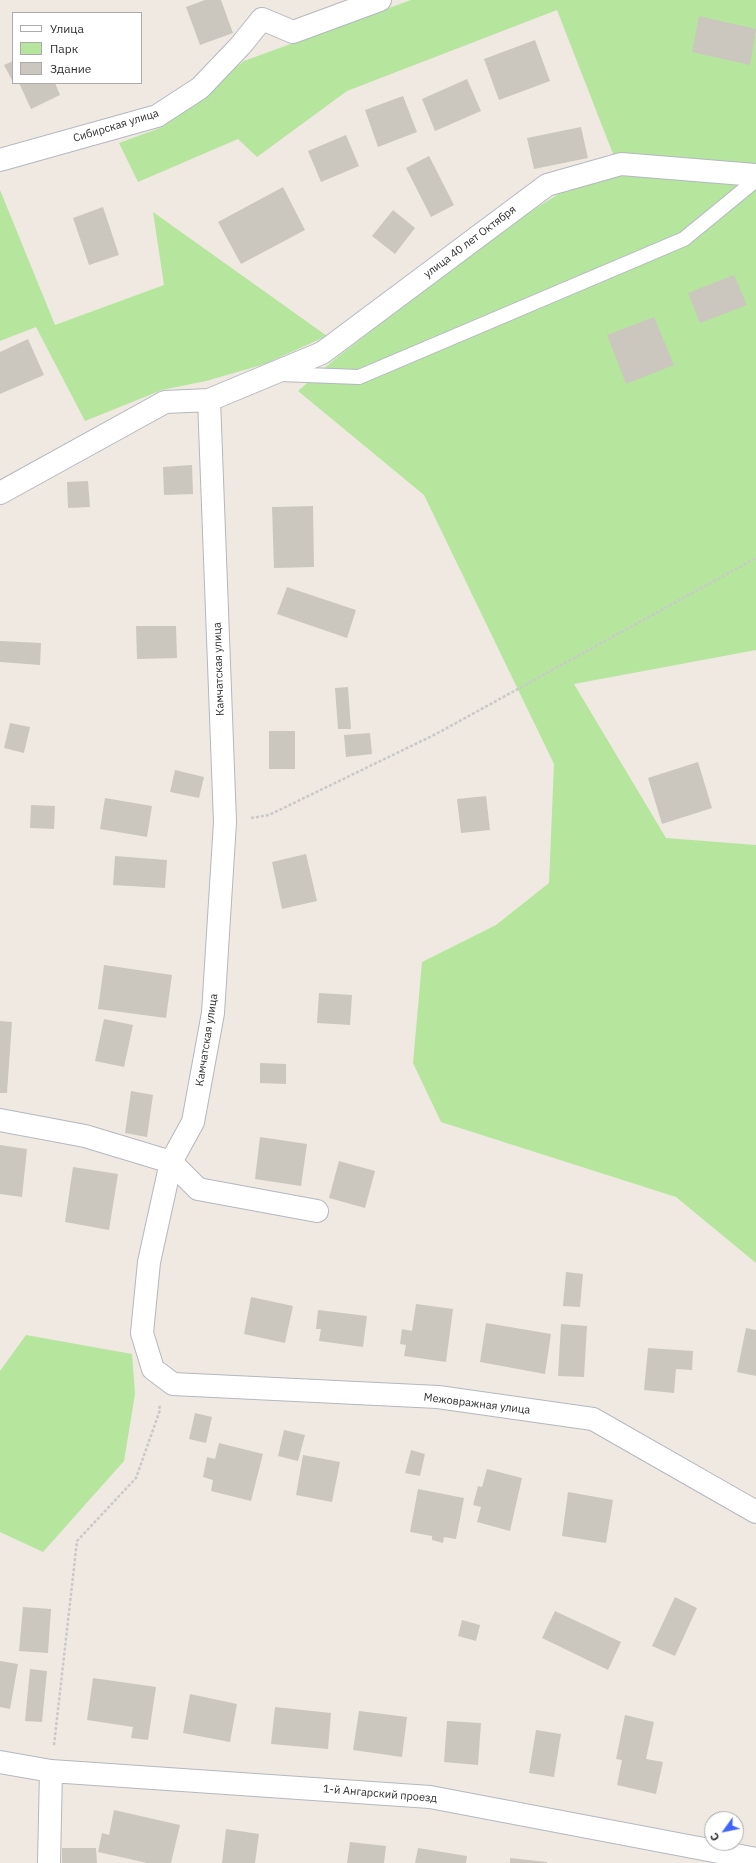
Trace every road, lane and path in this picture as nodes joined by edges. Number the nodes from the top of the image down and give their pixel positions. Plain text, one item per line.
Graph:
1 (380, 0) edge
2 (262, 9) edge
3 (0, 160) edge
4 (756, 175) edge
5 (756, 180) edge
6 (272, 374) junction
7 (209, 400) junction
8 (0, 492) edge
9 (756, 558) edge
10 (224, 822) junction
11 (0, 1120) edge
12 (171, 1162) junction
13 (317, 1211) dead end
14 (153, 1369) junction
15 (756, 1512) edge
16 (0, 1762) edge
17 (51, 1771) junction
18 (756, 1859) edge
19 (49, 1863) edge

1 - 2 street, Сибирская улица
2 - 3 street, Сибирская улица
4 - 6 street, улица 40 лет Октября
5 - 6 lane
6 - 7 street, улица 40 лет Октября
7 - 8 street
7 - 10 street, Камчатская улица
9 - 10 path
10 - 12 street, Камчатская улица
11 - 12 street
12 - 13 street
12 - 14 street, Камчатская улица
14 - 15 street, Межовражная улица
14 - 17 path
16 - 17 street, 1-й Ангарский проезд
17 - 18 street, 1-й Ангарский проезд
17 - 19 street

